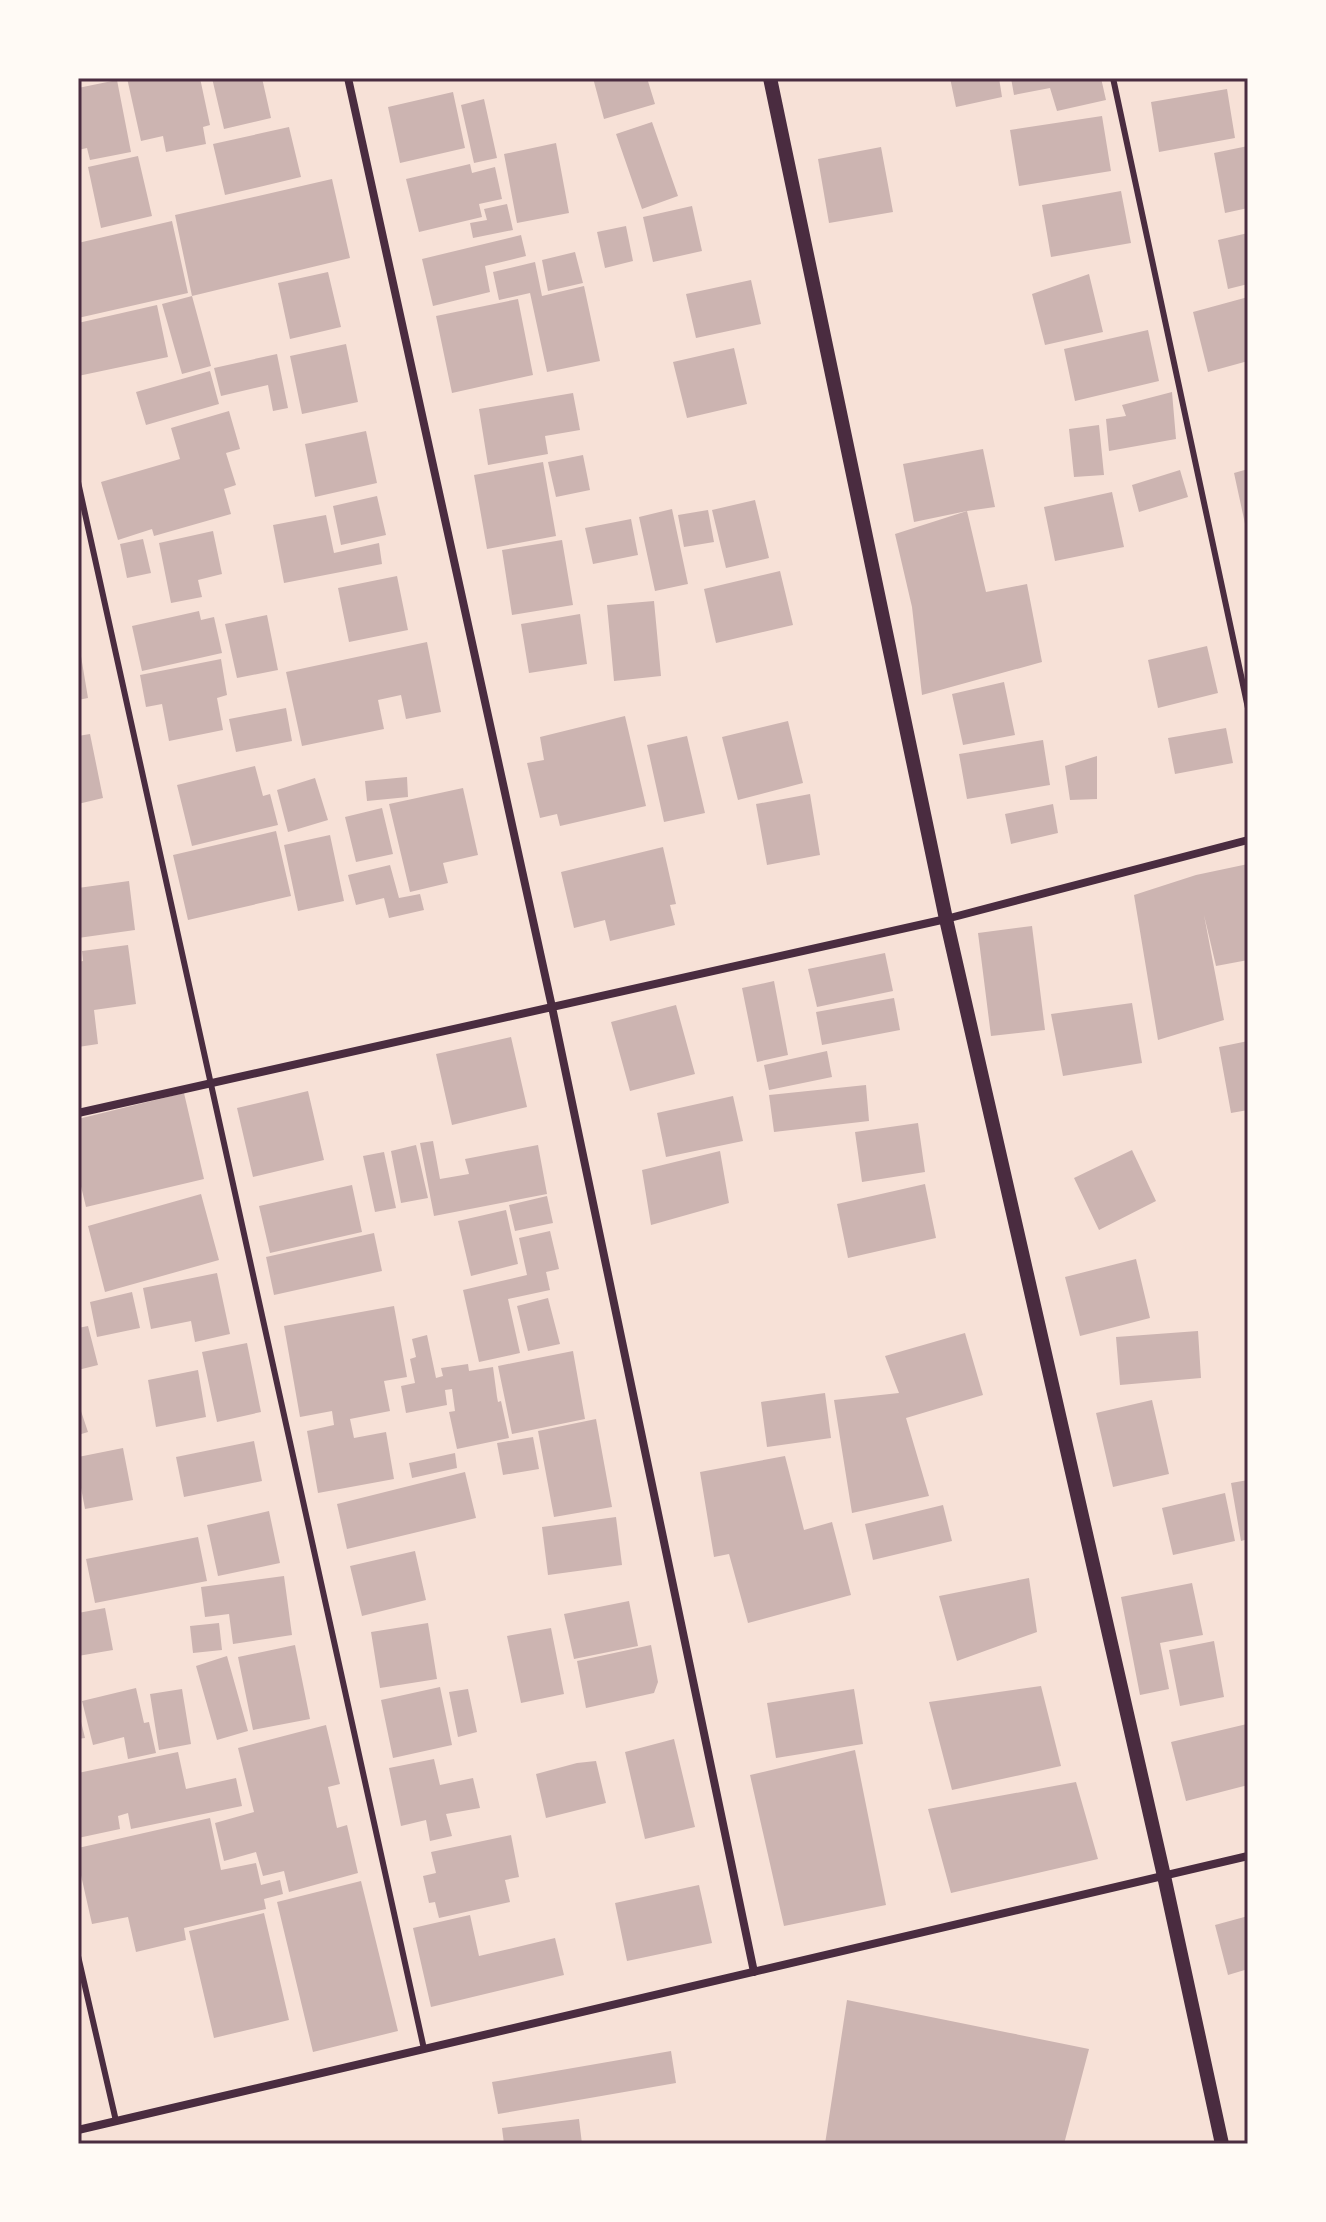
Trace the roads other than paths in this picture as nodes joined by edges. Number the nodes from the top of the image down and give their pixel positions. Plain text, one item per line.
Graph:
1 (348, 78) edge
2 (770, 78) edge
3 (1113, 78) edge
4 (78, 482) edge
5 (1248, 708) edge
6 (1248, 840) edge
7 (946, 919) junction
8 (552, 1007) junction
9 (211, 1083) junction
10 (78, 1113) edge
11 (1248, 1856) edge
12 (1164, 1876) junction
13 (78, 1956) edge
14 (754, 1972) junction
15 (424, 2049) junction
16 (116, 2121) junction
17 (78, 2130) edge
18 (1222, 2144) edge

1 - 8 street
2 - 7 street
3 - 5 lane
4 - 9 lane
6 - 7 street
7 - 8 street
7 - 12 street
8 - 9 street
8 - 14 street
9 - 10 street
9 - 15 lane
11 - 12 street
12 - 14 street
12 - 18 street
13 - 16 lane
14 - 15 street
15 - 16 street
16 - 17 street

